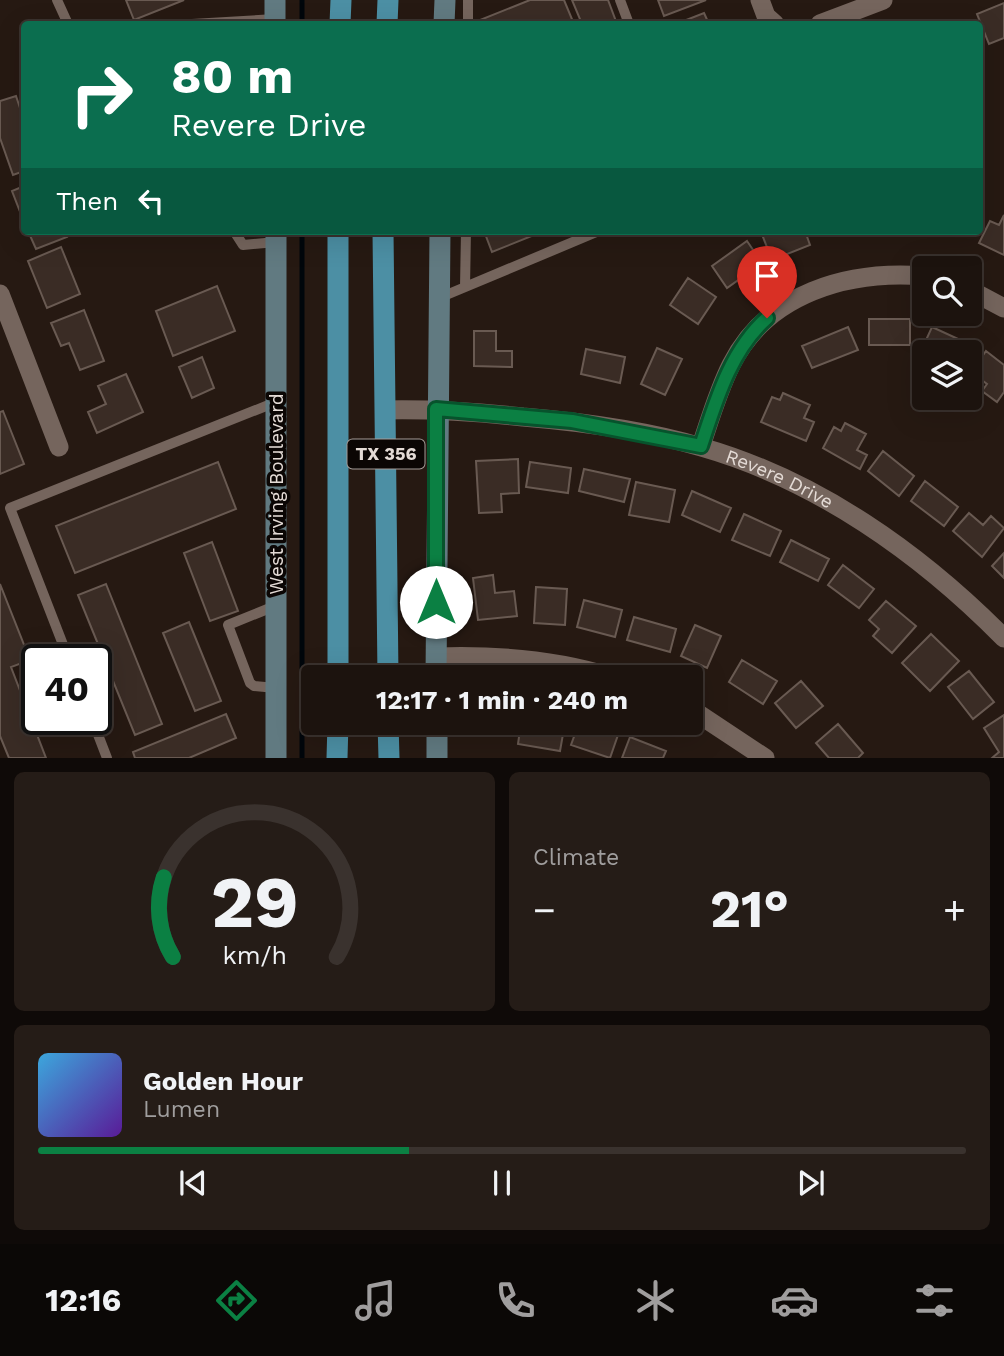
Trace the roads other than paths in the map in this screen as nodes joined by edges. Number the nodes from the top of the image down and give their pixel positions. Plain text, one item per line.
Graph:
1 (57, 0) edge
2 (341, 0) edge
3 (387, 0) edge
4 (445, 0) edge
5 (468, 0) edge
6 (620, 0) edge
7 (760, 0) edge
8 (883, 0) edge
9 (275, 15) edge
10 (67, 21) edge
11 (220, 21) edge
12 (340, 21) edge
13 (387, 21) edge
14 (444, 21) edge
15 (468, 21) edge
16 (628, 21) edge
17 (772, 21) edge
18 (828, 21) edge
19 (237, 235) edge
20 (338, 235) edge
21 (383, 235) edge
22 (440, 235) edge
23 (466, 235) edge
24 (589, 235) edge
25 (276, 236) edge
26 (912, 275) edge
27 (465, 287) junction
28 (0, 295) edge
29 (982, 296) edge
30 (438, 298) junction
31 (1004, 308) edge
32 (276, 402) junction
33 (436, 409) junction
34 (385, 410) junction
35 (701, 446) junction
36 (59, 447) dead end
37 (276, 605) junction
38 (1004, 638) edge
39 (63, 644) edge
40 (338, 665) edge
41 (388, 665) edge
42 (436, 665) edge
43 (445, 665) edge
44 (560, 665) edge
45 (276, 688) junction
46 (703, 717) edge
47 (98, 735) edge
48 (338, 735) edge
49 (388, 735) edge
50 (437, 735) edge
51 (107, 758) edge
52 (276, 758) edge
53 (337, 758) edge
54 (389, 758) edge
55 (437, 758) edge
56 (765, 758) edge

1 - 10 lane
2 - 12 main road
3 - 13 main road
4 - 14 street
5 - 15 lane
6 - 16 lane
7 - 17 street
8 - 18 street
9 - 11 lane
19 - 25 lane
20 - 40 main road, TX 356
21 - 34 main road, TX 356
22 - 30 street
23 - 27 lane
24 - 27 lane
25 - 32 street, West Irving Boulevard
26 - 35 street
27 - 30 lane
28 - 36 street
29 - 31 street
30 - 33 street
32 - 37 street, West Irving Boulevard
32 - 39 lane
33 - 34 street, Revere Drive
33 - 35 street, Revere Drive
33 - 42 street
34 - 41 main road, TX 356
35 - 38 street, Revere Drive
37 - 45 street, West Irving Boulevard
37 - 45 lane
43 - 44 street
45 - 52 street, West Irving Boulevard
46 - 56 street
47 - 51 lane
48 - 53 main road
49 - 54 main road
50 - 55 street

